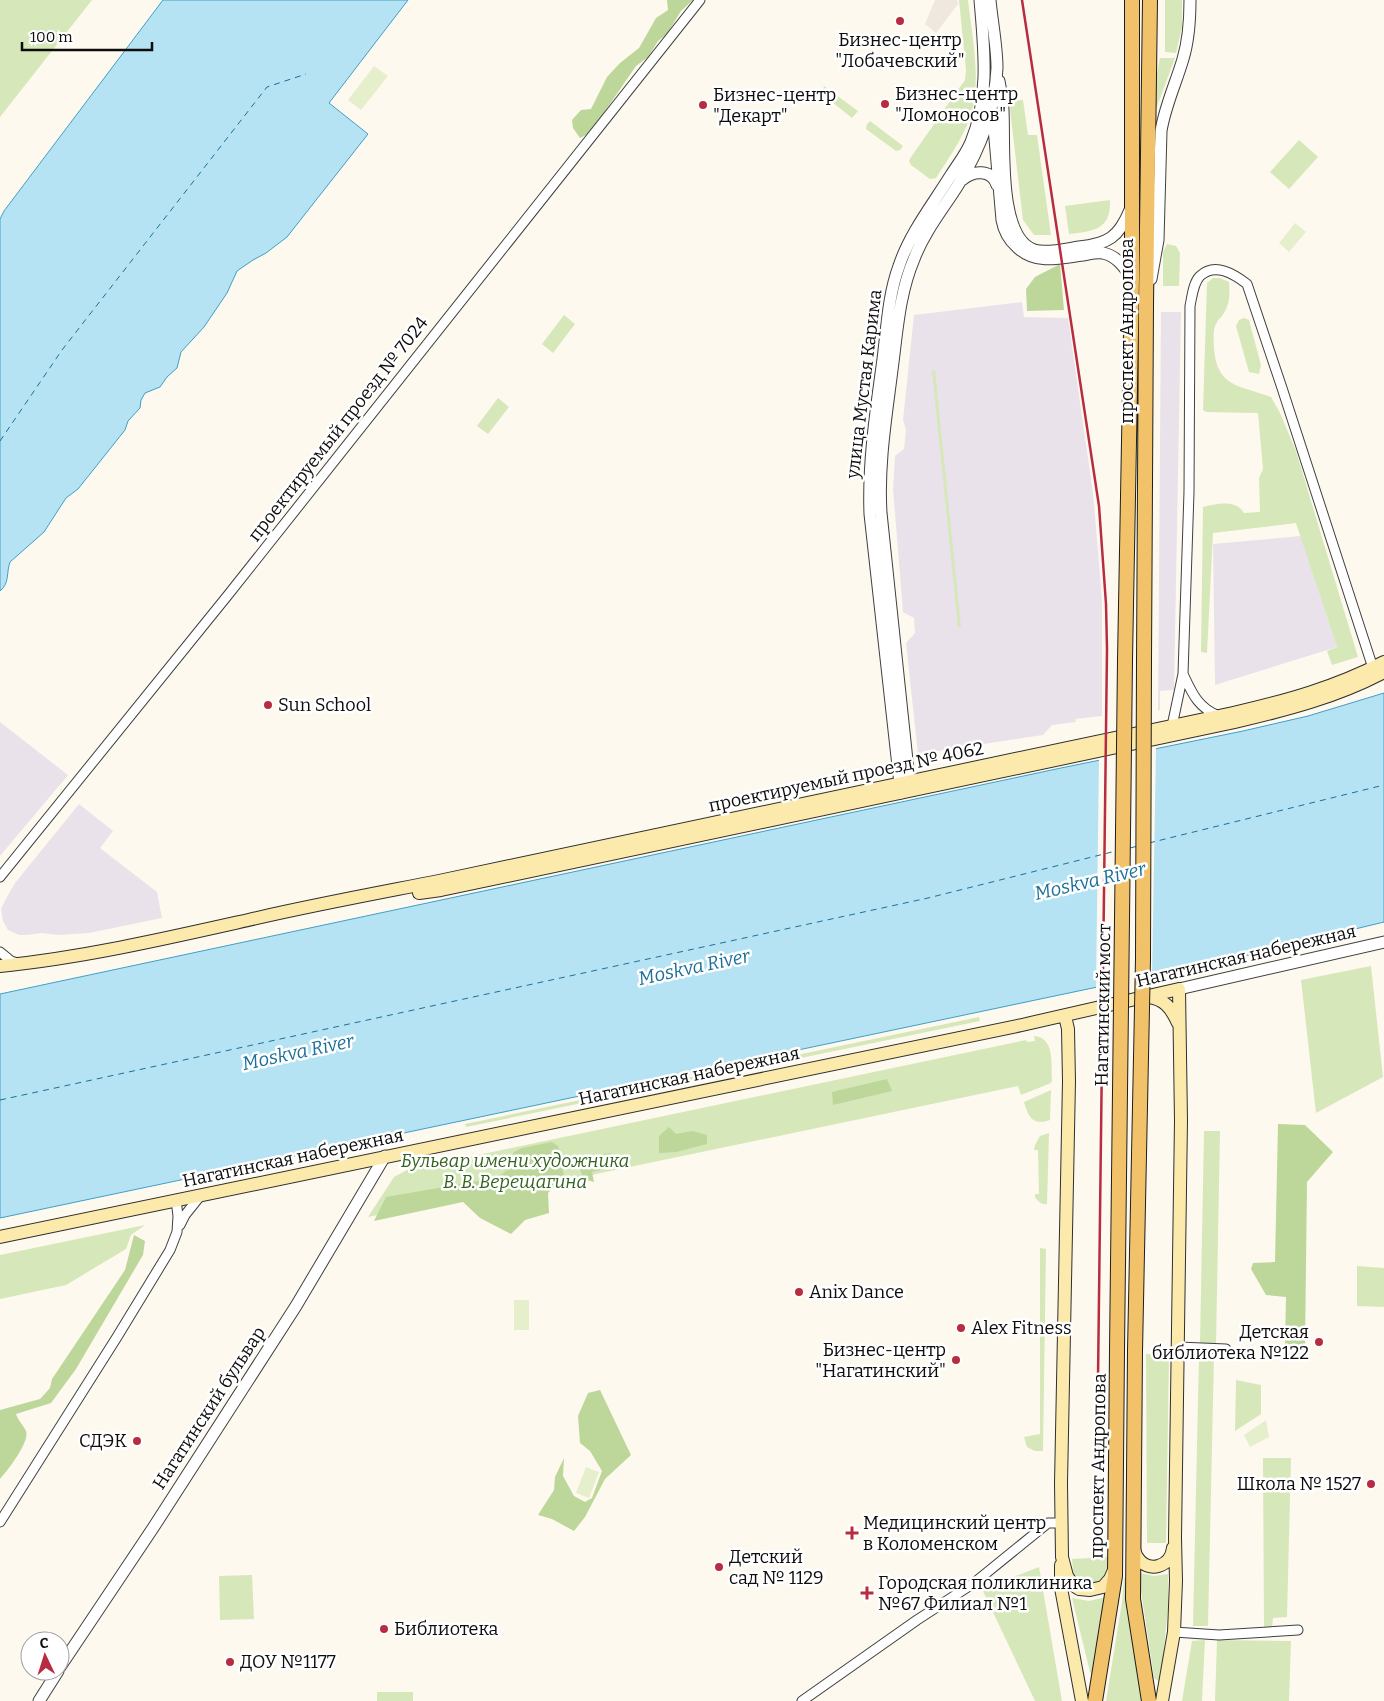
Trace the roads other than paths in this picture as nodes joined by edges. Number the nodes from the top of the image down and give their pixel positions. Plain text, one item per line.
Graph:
1 (700, 0) edge
2 (980, 0) edge
3 (990, 0) edge
4 (1132, 0) edge
5 (1150, 0) edge
6 (1190, 0) edge
7 (985, 58) junction
8 (997, 67) junction
9 (993, 101) junction
10 (989, 135) junction
11 (971, 142) junction
12 (1002, 148) junction
13 (959, 184) junction
14 (998, 188) junction
15 (1132, 204) junction
16 (1132, 278) junction
17 (1146, 305) junction
18 (1125, 660) joint
19 (1380, 667) edge
20 (1183, 674) junction
21 (1220, 716) junction
22 (1172, 726) junction
23 (905, 788) junction
24 (0, 877) edge
25 (1384, 942) edge
26 (0, 952) edge
27 (23, 964) junction
28 (0, 966) edge
29 (1179, 989) junction
30 (1146, 996) junction
31 (1065, 1016) junction
32 (1179, 1026) junction
33 (385, 1156) junction
34 (365, 1160) junction
35 (367, 1185) junction
36 (201, 1195) junction
37 (176, 1200) junction
38 (177, 1232) junction
39 (0, 1237) edge
40 (1178, 1347) junction
41 (1226, 1349) dead end
42 (1118, 1350) joint
43 (0, 1522) edge
44 (1061, 1522) junction
45 (1175, 1538) junction
46 (1133, 1544) junction
47 (1062, 1558) junction
48 (1115, 1565) junction
49 (1298, 1630) dead end
50 (1174, 1632) junction
51 (70, 1652) edge
52 (52, 1681) edge
53 (39, 1701) edge
54 (802, 1701) edge
55 (1082, 1701) edge
56 (1095, 1701) edge
57 (1149, 1701) edge
58 (1162, 1701) edge

1 - 24 street, проектируемый проезд № 7024
2 - 7 street, улица Мустая Карима
3 - 8 street
4 - 15 main road, проспект Андропова
5 - 17 main road, проспект Андропова
6 - 17 street
7 - 9 street
7 - 11 street, улица Мустая Карима
8 - 9 street
8 - 12 street
9 - 10 street
10 - 11 street
10 - 12 street
10 - 13 street, улица Мустая Карима
10 - 14 street
11 - 23 street, улица Мустая Карима
12 - 15 street
13 - 14 street
13 - 23 street, улица Мустая Карима
14 - 16 street
15 - 16 main road, проспект Андропова
16 - 18 main road, проспект Андропова
17 - 46 main road, проспект Андропова, bridge
18 - 42 main road, Нагатинский мост, bridge
19 - 20 street
19 - 21 main road, проектируемый проезд № 4062
19 - 23 main road, проектируемый проезд № 4062
20 - 21 street
20 - 22 street
21 - 22 main road, проектируемый проезд № 4062
22 - 23 main road, проектируемый проезд № 4062
23 - 27 main road, проектируемый проезд № 4062
25 - 29 street, Нагатинская набережная
26 - 27 street
27 - 28 main road, проектируемый проезд № 4062
29 - 30 main road, Нагатинская набережная
29 - 32 main road
30 - 31 main road, Нагатинская набережная
30 - 32 main road
31 - 33 main road, Нагатинская набережная
31 - 44 main road
32 - 40 main road
33 - 34 main road, Нагатинская набережная
33 - 35 street, Нагатинский бульвар
34 - 35 street
34 - 36 main road, Нагатинская набережная
35 - 51 street, Нагатинский бульвар
36 - 37 main road, Нагатинская набережная
36 - 38 street
37 - 38 street
37 - 39 main road, Нагатинская набережная
38 - 43 street
40 - 41 street
40 - 45 main road
42 - 48 main road, проспект Андропова
44 - 47 main road
44 - 54 street
45 - 46 main road
45 - 50 main road
46 - 57 main road, проспект Андропова
47 - 48 main road
47 - 55 main road
48 - 56 main road, проспект Андропова
49 - 50 street
50 - 58 main road
52 - 53 street

